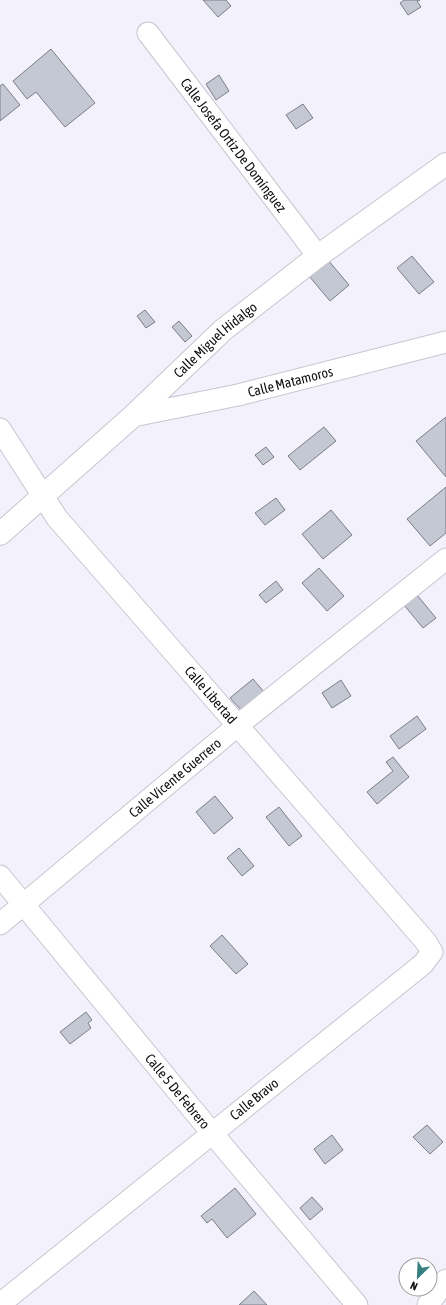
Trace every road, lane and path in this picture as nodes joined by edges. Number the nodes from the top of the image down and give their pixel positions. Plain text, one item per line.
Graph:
1 (148, 33) dead end
2 (446, 164) edge
3 (318, 256) junction
4 (446, 342) edge
5 (134, 416) junction
6 (0, 428) edge
7 (43, 495) junction
8 (0, 534) edge
9 (446, 559) edge
10 (237, 726) junction
11 (0, 876) edge
12 (24, 904) junction
13 (0, 924) edge
14 (432, 952) joint
15 (212, 1133) junction
16 (446, 1280) edge
17 (0, 1304) edge
18 (357, 1305) edge
19 (428, 1305) edge

1 - 3 street, Calle Josefa Ortiz De Domínguez
2 - 3 street, Calle Miguel Hidalgo
3 - 5 street, Calle Miguel Hidalgo
4 - 5 street, Calle Matamoros
5 - 7 street, Calle Miguel Hidalgo
6 - 7 street, Calle Libertad
7 - 8 street, Calle Miguel Hidalgo
7 - 10 street, Calle Libertad
9 - 10 street, Calle Vicente Guerrero
10 - 12 street, Calle Vicente Guerrero
10 - 14 street, Calle Libertad
11 - 12 street, Calle 5 De Febrero
12 - 13 street, Calle Vicente Guerrero
12 - 15 street, Calle 5 De Febrero
14 - 15 street, Calle Bravo
15 - 17 street, Calle Bravo
15 - 18 street, Calle 5 De Febrero
16 - 19 street

